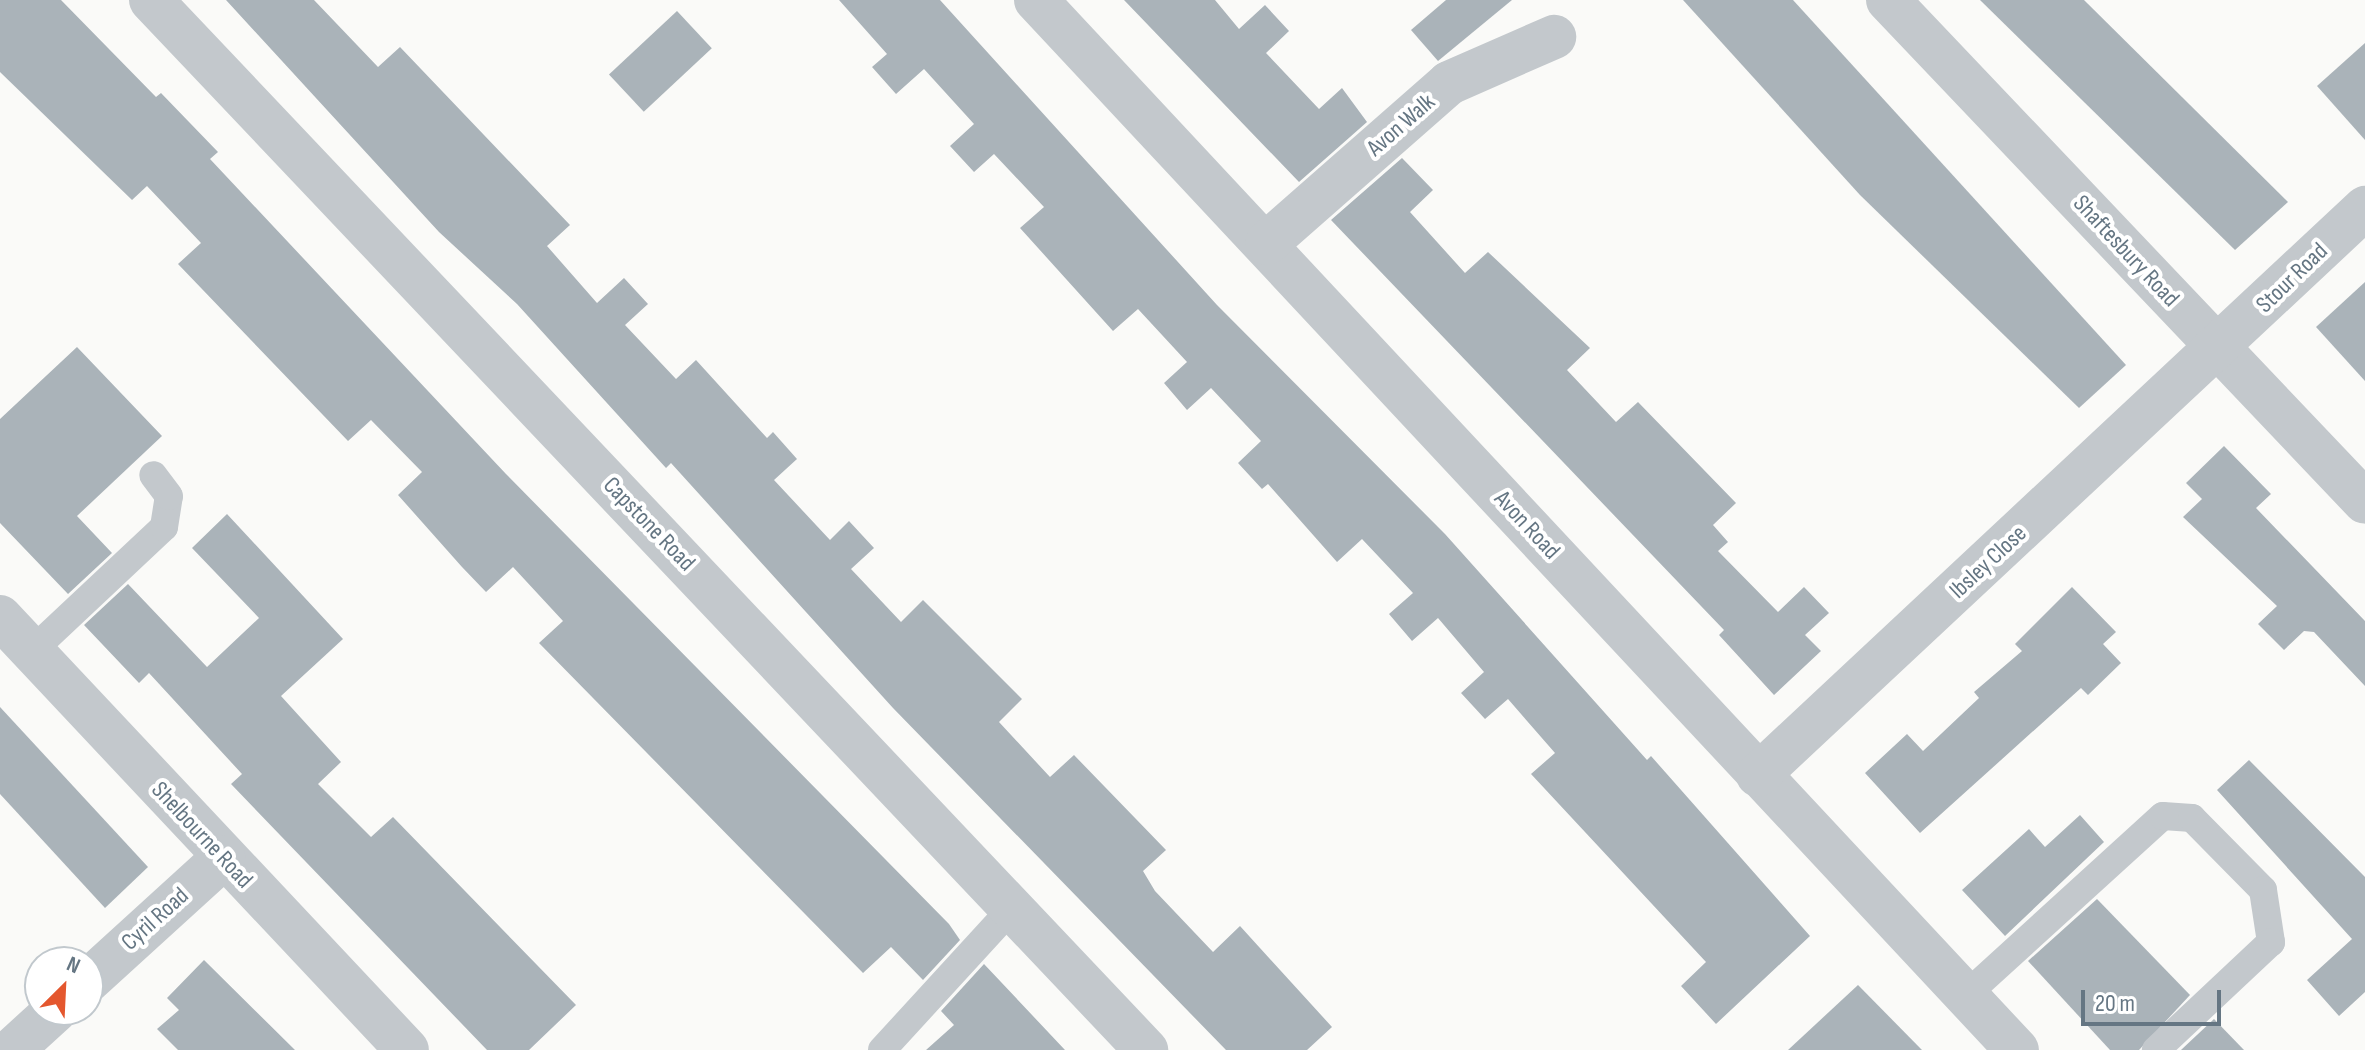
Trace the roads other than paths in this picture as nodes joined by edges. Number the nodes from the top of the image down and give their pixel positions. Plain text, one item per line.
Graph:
1 (151, 0) edge
2 (1036, 0) edge
3 (1888, 0) edge
4 (1554, 37) dead end
5 (2365, 208) edge
6 (1267, 243) junction
7 (2218, 348) junction
8 (153, 475) dead end
9 (2365, 502) edge
10 (0, 617) edge
11 (32, 651) junction
12 (1758, 775) junction
13 (223, 858) junction
14 (1013, 907) junction
15 (104, 966) edge
16 (1966, 995) junction
17 (38, 1026) edge
18 (12, 1050) edge
19 (407, 1050) edge
20 (882, 1050) edge
21 (1146, 1050) edge
22 (2017, 1050) edge
23 (2156, 1050) edge

1 - 14 street, Capstone Road
2 - 6 street, Avon Road
3 - 7 street, Shaftesbury Road
4 - 6 street, Avon Walk
5 - 7 street, Stour Road
6 - 12 street, Avon Road
7 - 9 street, Shaftesbury Road
7 - 12 street, Ibsley Close
8 - 11 lane
10 - 11 street, Shelbourne Road
11 - 13 street, Shelbourne Road
12 - 16 street, Avon Road
13 - 15 street, Cyril Road
13 - 19 street, Shelbourne Road
14 - 20 lane
14 - 21 street, Capstone Road
16 - 22 street, Avon Road
16 - 23 lane
17 - 18 street

